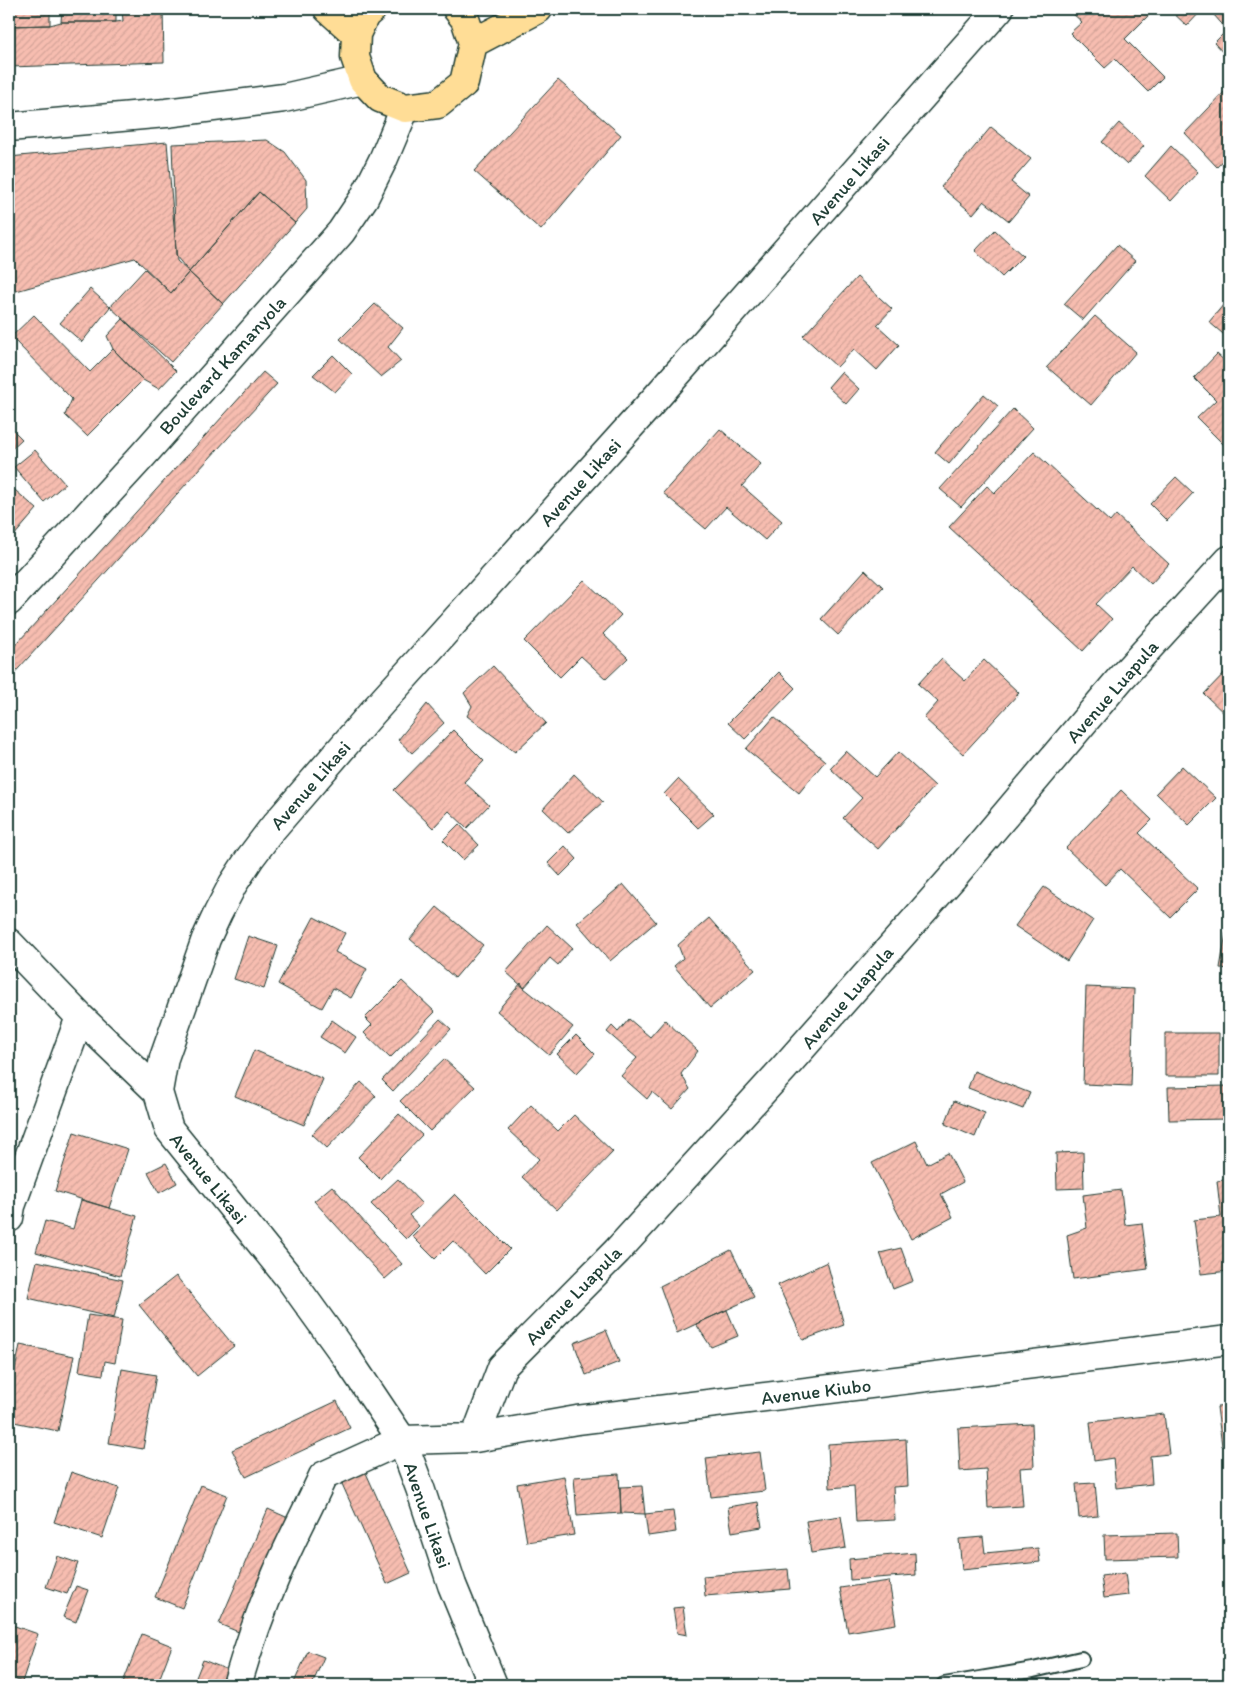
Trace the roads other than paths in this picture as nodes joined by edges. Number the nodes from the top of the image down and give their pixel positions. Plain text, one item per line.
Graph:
1 (328, 9) edge
2 (372, 9) edge
3 (457, 9) edge
4 (538, 9) edge
5 (999, 9) edge
6 (356, 34) junction
7 (473, 43) junction
8 (363, 80) junction
9 (405, 108) junction
10 (9, 127) edge
11 (1229, 560) edge
12 (9, 601) edge
13 (9, 943) edge
14 (80, 1017) junction
15 (158, 1092) junction
16 (9, 1218) edge
17 (1229, 1340) edge
18 (475, 1438) junction
19 (402, 1440) junction
20 (1081, 1659) dead end
21 (237, 1685) edge
22 (493, 1685) edge
23 (944, 1685) edge

1 - 6 highway
2 - 6 highway
3 - 7 highway
4 - 7 highway
5 - 15 street, Avenue Likasi
6 - 8 highway
7 - 9 highway
8 - 9 highway
8 - 10 street
9 - 12 street, Boulevard Kamanyola
11 - 18 street, Avenue Luapula
13 - 14 street
14 - 15 street
14 - 16 street
15 - 19 street, Avenue Likasi
17 - 18 street, Avenue Kiubo
18 - 19 street, Avenue Kiubo
19 - 21 street
19 - 22 street, Avenue Likasi
20 - 23 lane

